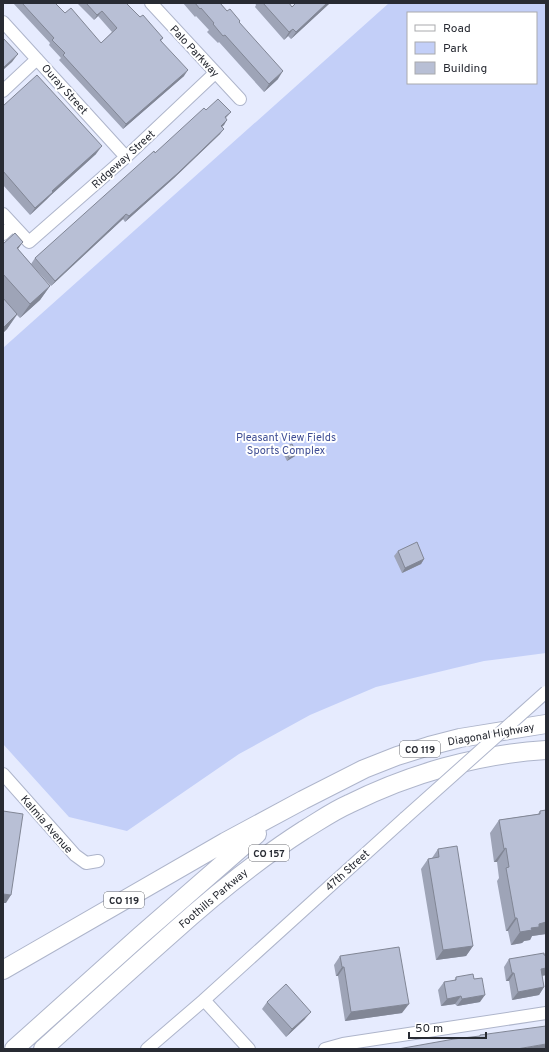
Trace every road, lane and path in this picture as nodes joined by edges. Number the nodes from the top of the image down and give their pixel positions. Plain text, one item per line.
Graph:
1 (151, 3) edge
2 (3, 22) edge
3 (37, 59) junction
4 (215, 73) junction
5 (3, 91) edge
6 (240, 99) dead end
7 (126, 157) junction
8 (3, 214) edge
9 (13, 225) junction
10 (3, 234) edge
11 (546, 692) edge
12 (546, 724) edge
13 (546, 750) edge
14 (3, 774) edge
15 (303, 800) junction
16 (98, 861) dead end
17 (3, 970) edge
18 (204, 1000) junction
19 (546, 1013) edge
20 (14, 1049) edge
21 (43, 1049) edge
22 (147, 1049) edge
23 (249, 1049) edge
24 (326, 1049) edge

1 - 4 street, Palo Parkway
2 - 3 street, Ouray Street
3 - 5 street
3 - 7 street, Ouray Street
4 - 6 street, Palo Parkway
4 - 7 street, Ridgeway Street
7 - 9 street, Ridgeway Street
8 - 9 street
9 - 10 street
11 - 18 street, 47th Street, bridge
12 - 15 highway, Diagonal Highway / CO 119
13 - 21 highway, Foothills Parkway / CO 157
14 - 16 street, Kalmia Avenue
15 - 17 highway, CO 119
15 - 20 highway, Foothills Parkway / CO 157
18 - 22 street, 47th Street
18 - 23 street
19 - 24 street

